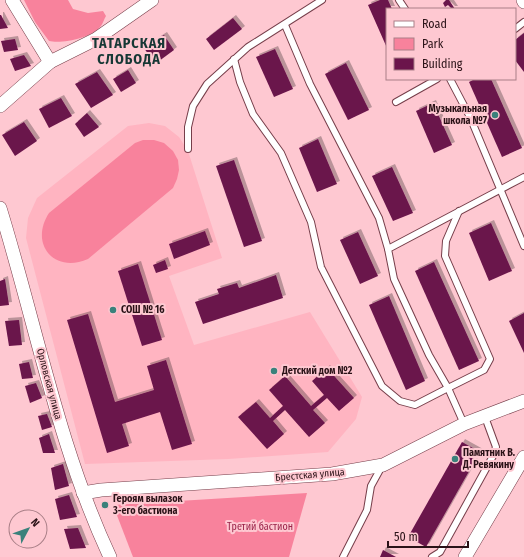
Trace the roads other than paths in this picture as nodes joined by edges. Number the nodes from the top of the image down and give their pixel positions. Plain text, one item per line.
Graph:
1 (12, 0) edge
2 (152, 0) edge
3 (322, 0) edge
4 (524, 22) edge
5 (286, 24) junction
6 (516, 28) edge
7 (234, 60) junction
8 (50, 62) junction
9 (435, 80) edge
10 (451, 80) edge
11 (396, 102) dead end
12 (0, 106) edge
13 (188, 149) dead end
14 (524, 177) edge
15 (500, 188) junction
16 (0, 208) edge
17 (459, 211) junction
18 (524, 246) edge
19 (388, 249) junction
20 (448, 388) junction
21 (524, 401) edge
22 (485, 417) junction
23 (464, 424) junction
24 (524, 457) edge
25 (383, 465) junction
26 (83, 493) junction
27 (110, 557) edge
28 (343, 557) edge
29 (432, 557) edge
30 (465, 557) edge

1 - 8 street
2 - 8 street
3 - 5 lane
4 - 6 lane
5 - 7 lane
5 - 19 lane
7 - 13 lane
7 - 20 lane
8 - 12 street
9 - 11 lane
10 - 15 lane
14 - 15 lane
15 - 17 lane
15 - 18 lane
16 - 26 street, Орловская улица
17 - 19 lane
17 - 20 lane
19 - 20 lane
20 - 23 lane
21 - 22 street, Брестская улица
22 - 23 street, Брестская улица
22 - 29 lane
23 - 25 street, Брестская улица
24 - 30 street
25 - 26 street, Брестская улица
25 - 28 lane
26 - 27 street, Орловская улица

